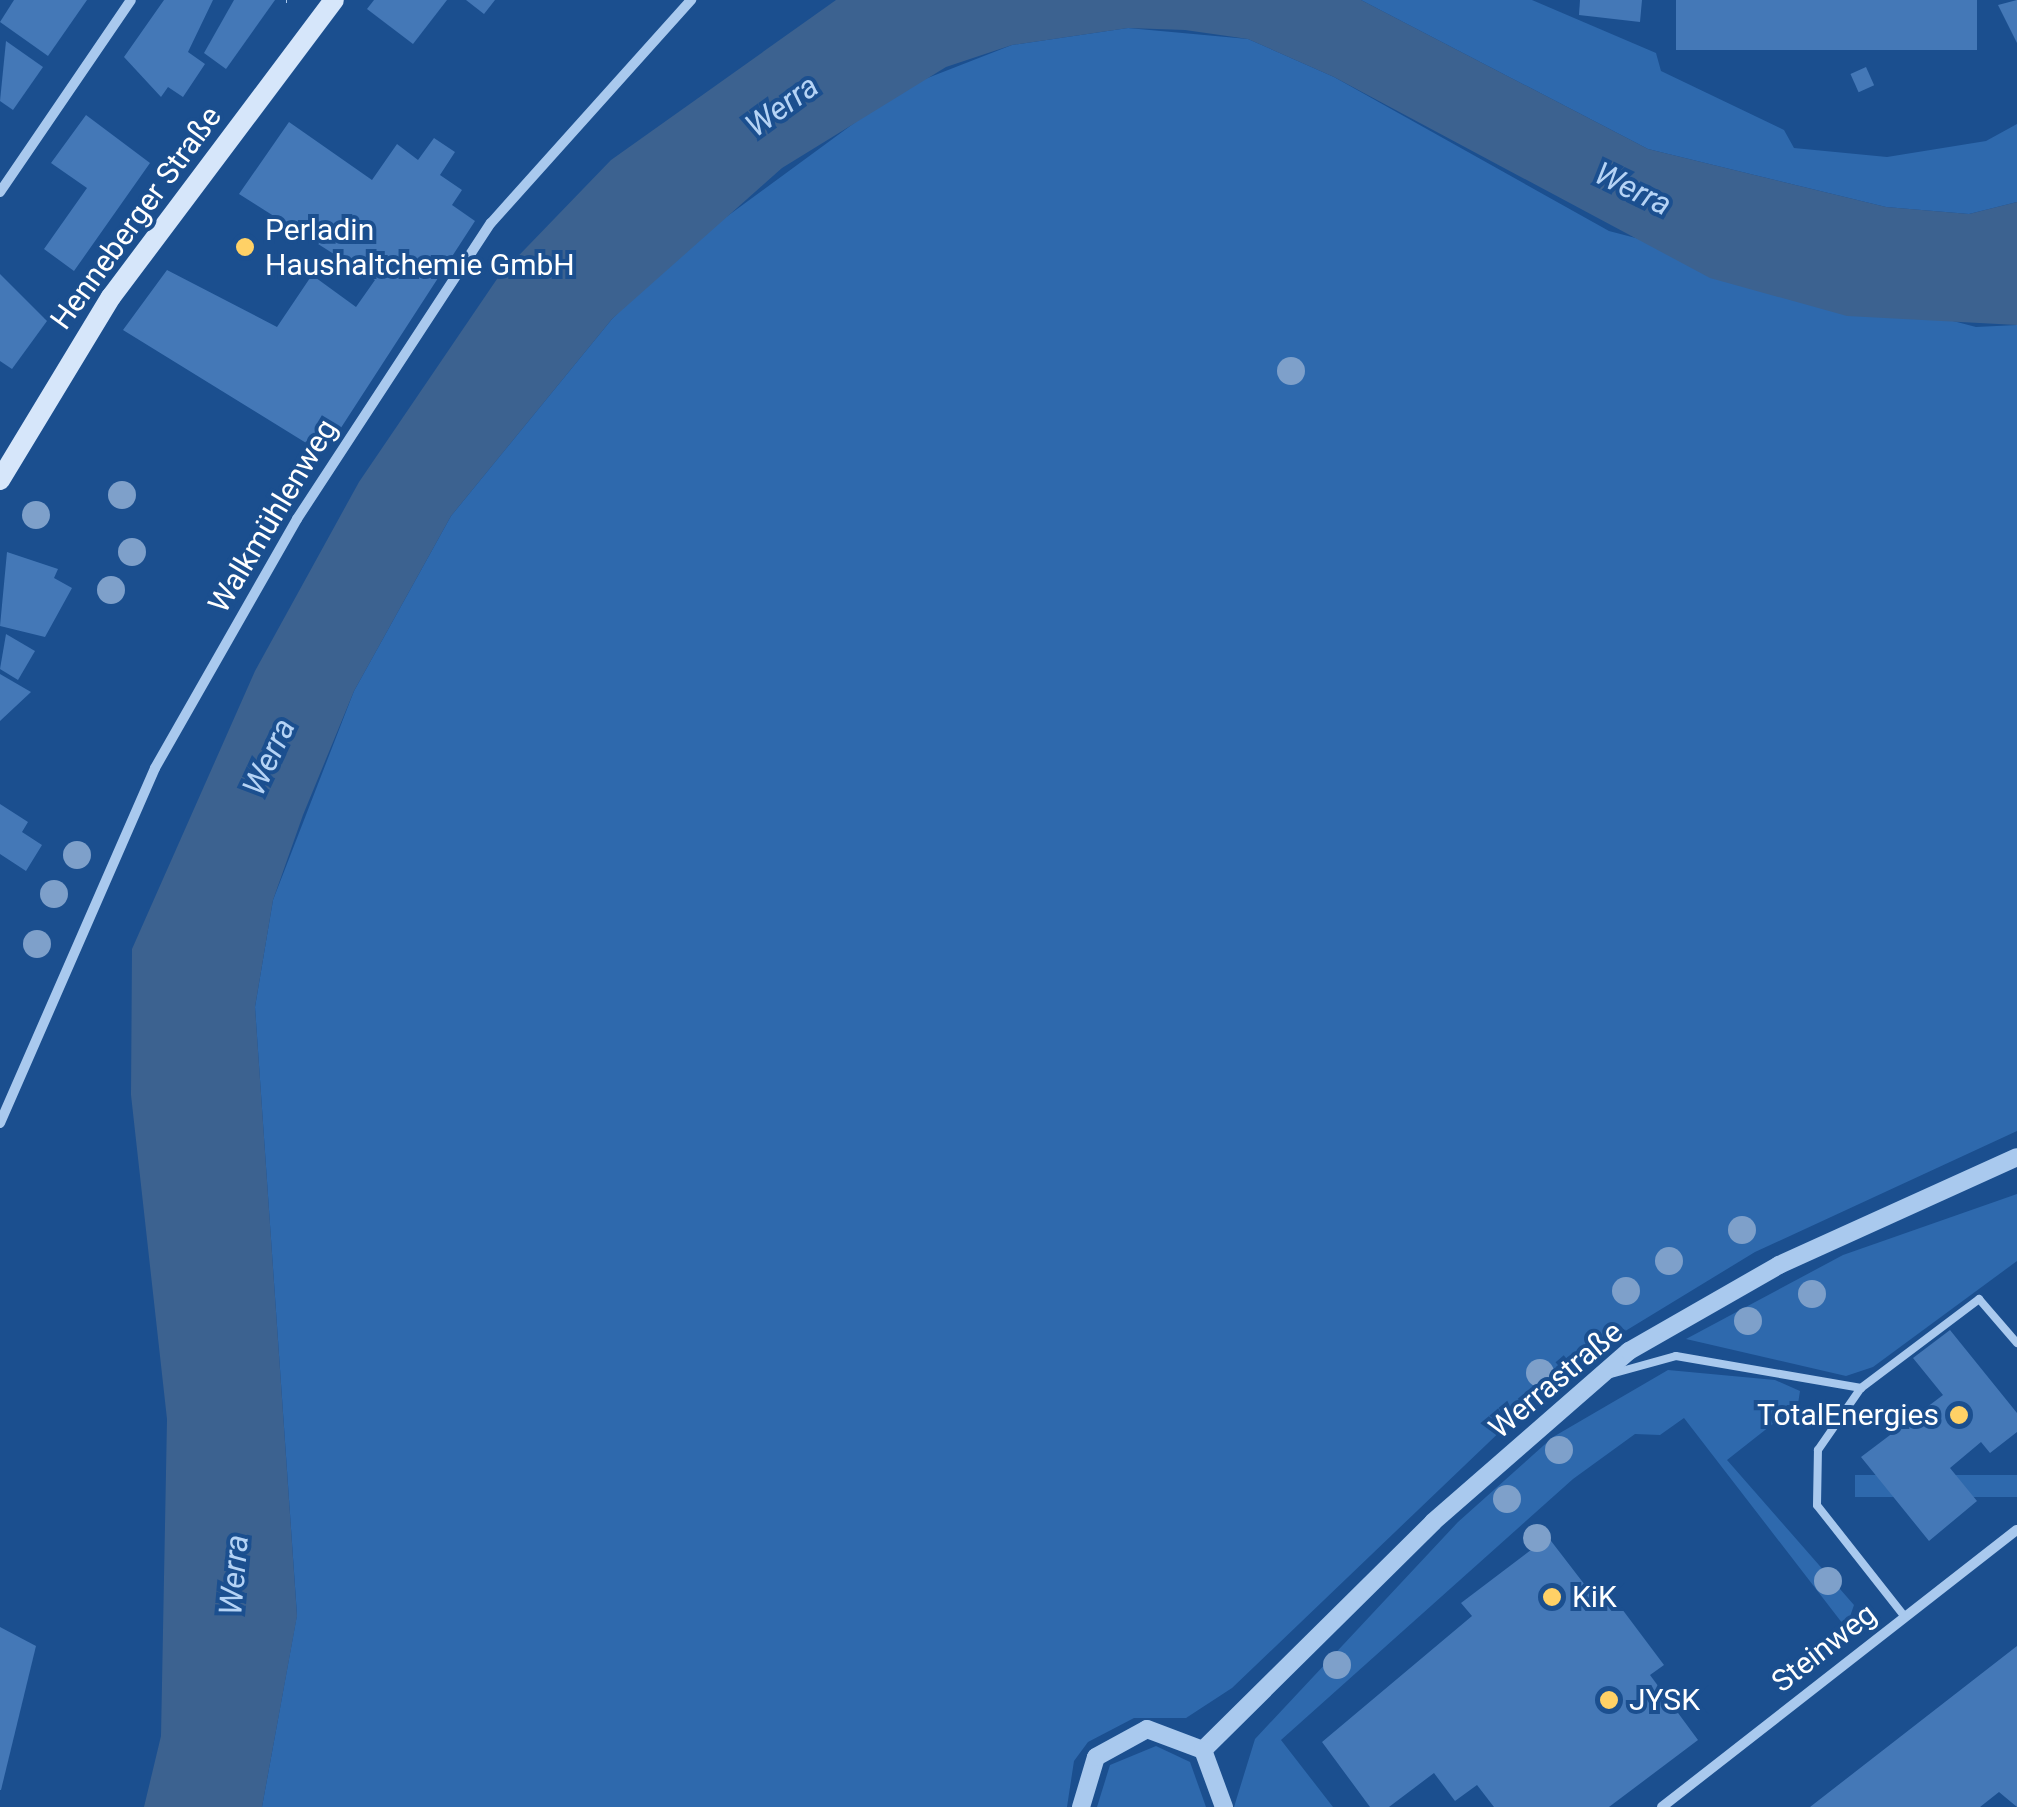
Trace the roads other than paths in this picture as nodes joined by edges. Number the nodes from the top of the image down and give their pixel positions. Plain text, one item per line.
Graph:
1 (131, 0) edge
2 (334, 0) edge
3 (691, 0) edge
4 (0, 192) edge
5 (0, 480) edge
6 (0, 1123) edge
7 (2017, 1157) edge
8 (2017, 1343) edge
9 (1596, 1378) junction
10 (1861, 1388) junction
11 (2017, 1530) edge
12 (1905, 1617) junction
13 (1203, 1750) junction
14 (1082, 1807) edge
15 (1224, 1807) edge
16 (1662, 1807) edge

1 - 4 street
2 - 5 main road, Henneberger Straße
3 - 6 street, Walkmühlenweg
7 - 9 street, Werrastraße
8 - 10 lane
9 - 10 lane
9 - 13 street, Werrastraße
10 - 12 lane
11 - 12 street, Steinweg
12 - 16 street, Steinweg
13 - 14 street
13 - 15 street

